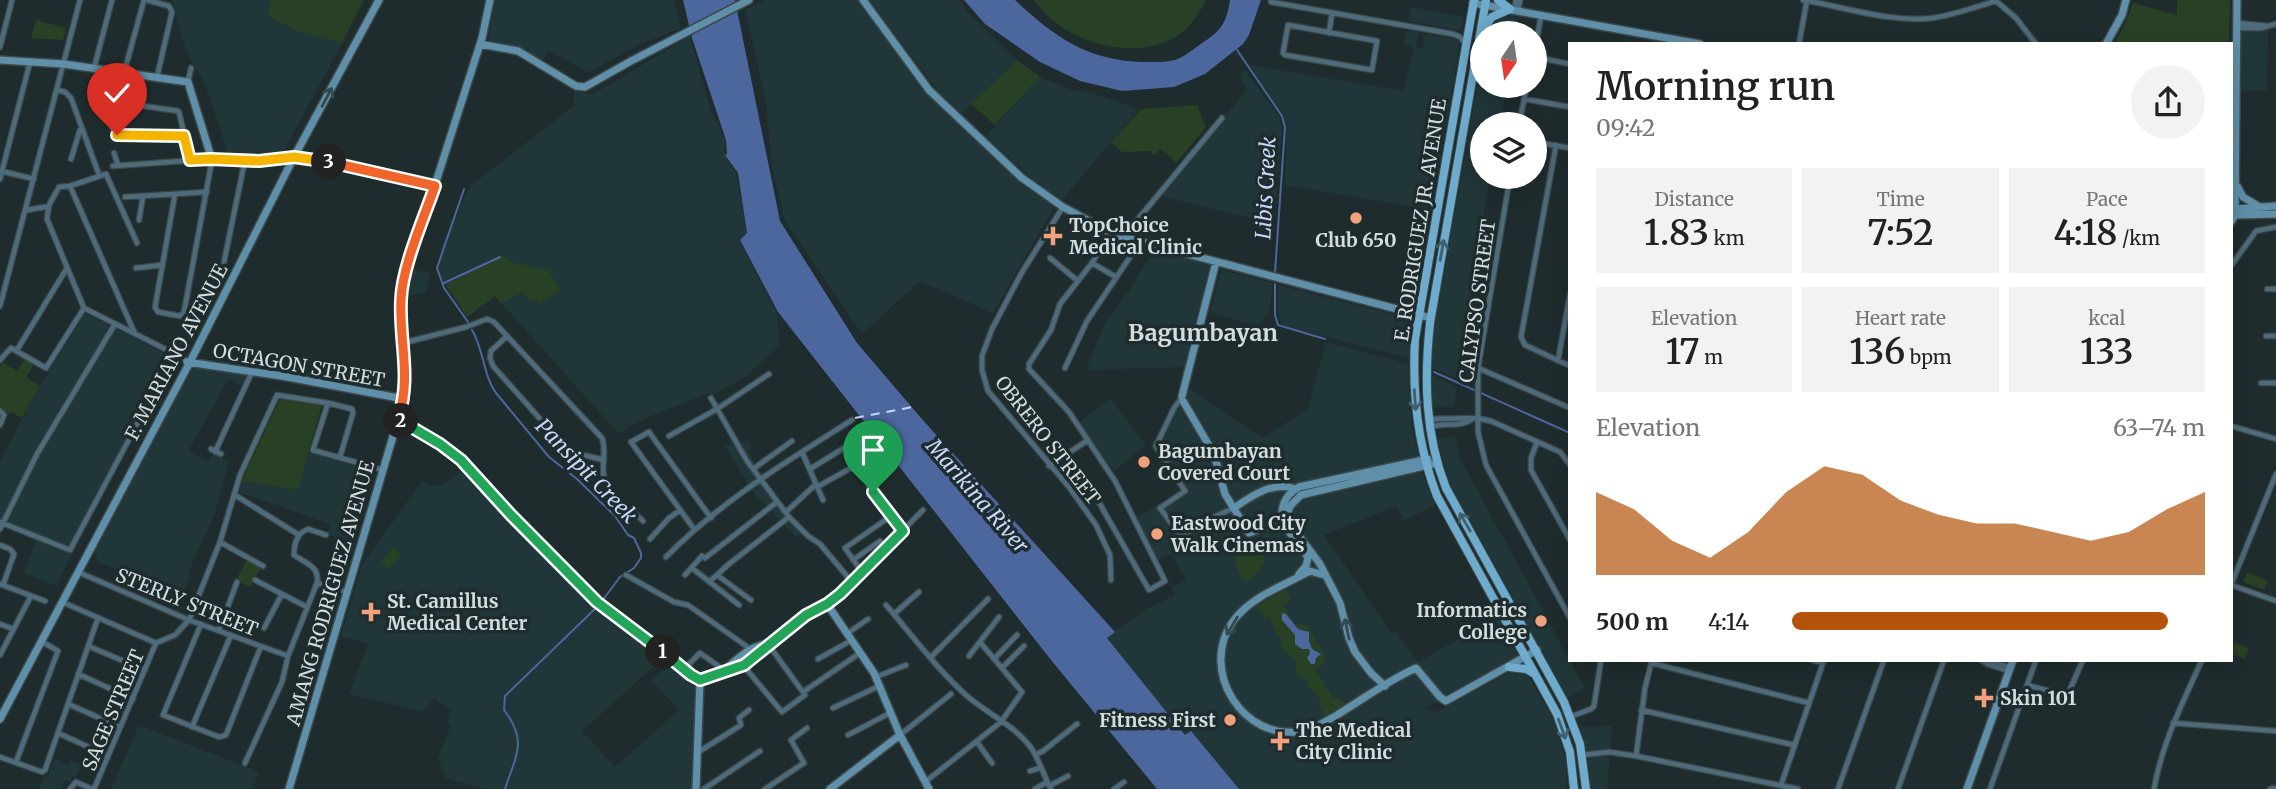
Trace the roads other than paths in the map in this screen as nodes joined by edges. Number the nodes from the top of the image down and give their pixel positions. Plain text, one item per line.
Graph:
1 (12, 0) edge
2 (80, 0) edge
3 (112, 0) edge
4 (146, 0) edge
5 (379, 0) edge
6 (490, 0) edge
7 (749, 0) edge
8 (863, 0) edge
9 (1498, 0) edge
10 (1518, 0) edge
11 (1806, 0) edge
12 (1996, 0) edge
13 (2126, 0) edge
14 (2237, 0) edge
15 (1473, 1) edge
16 (1271, 2) dead end
17 (1485, 2) edge
18 (1514, 10) junction
19 (1332, 13) junction
20 (1541, 15) junction
21 (1482, 21) edge
22 (1489, 21) edge
23 (1540, 21) edge
24 (2276, 24) edge
25 (2237, 25) junction
26 (1469, 29) junction
27 (1329, 33) junction
28 (1454, 34) junction
29 (1689, 42) edge
30 (1799, 42) edge
31 (2034, 42) edge
32 (2107, 42) edge
33 (480, 44) junction
34 (1466, 45) junction
35 (0, 47) edge
36 (1547, 59) edge
37 (0, 60) edge
38 (30, 62) junction
39 (64, 64) junction
40 (1568, 64) edge
41 (94, 68) junction
42 (191, 68) dead end
43 (124, 73) junction
44 (157, 77) junction
45 (188, 82) junction
46 (57, 90) junction
47 (1470, 93) edge
48 (1524, 99) joint
49 (1568, 107) edge
50 (1522, 112) edge
51 (1222, 118) dead end
52 (81, 129) junction
53 (184, 136) junction
54 (1547, 144) edge
55 (1556, 145) junction
56 (1568, 148) edge
57 (114, 153) dead end
58 (294, 157) junction
59 (71, 159) dead end
60 (211, 159) junction
61 (190, 160) junction
62 (248, 160) junction
63 (1, 171) edge
64 (101, 172) junction
65 (0, 179) edge
66 (34, 179) junction
67 (2235, 179) junction
68 (70, 186) junction
69 (435, 186) junction
70 (1508, 189) edge
71 (207, 192) junction
72 (175, 194) junction
73 (143, 196) junction
74 (125, 197) dead end
75 (2258, 206) junction
76 (2276, 206) edge
77 (45, 207) dead end
78 (1063, 207) junction
79 (27, 210) junction
80 (2276, 214) edge
81 (2234, 215) edge
82 (139, 220) dead end
83 (2273, 227) edge
84 (1110, 233) junction
85 (1124, 237) junction
86 (1135, 240) junction
87 (137, 243) dead end
88 (1050, 258) dead end
89 (225, 262) dead end
90 (1216, 262) junction
91 (1092, 263) junction
92 (2233, 263) edge
93 (162, 265) junction
94 (68, 267) junction
95 (136, 268) dead end
96 (1116, 277) junction
97 (1079, 281) junction
98 (2267, 289) dead end
99 (2276, 289) edge
100 (1568, 305) edge
101 (0, 306) edge
102 (84, 308) junction
103 (1419, 314) junction
104 (1431, 318) junction
105 (115, 324) junction
106 (135, 334) junction
107 (507, 336) junction
108 (2276, 336) edge
109 (2266, 337) dead end
110 (403, 342) junction
111 (17, 350) junction
112 (176, 356) junction
113 (0, 360) edge
114 (1558, 361) junction
115 (188, 362) junction
116 (1568, 365) edge
117 (1065, 368) dead end
118 (1478, 368) junction
119 (252, 371) junction
120 (769, 374) dead end
121 (2260, 383) dead end
122 (2276, 383) edge
123 (712, 398) dead end
124 (1182, 399) junction
125 (404, 400) junction
126 (328, 403) junction
127 (1568, 407) edge
128 (718, 409) junction
129 (2, 413) edge
130 (1475, 418) junction
131 (398, 419) junction
132 (852, 420) dead end
133 (1429, 423) junction
134 (0, 425) edge
135 (2233, 427) edge
136 (669, 436) dead end
137 (2276, 439) edge
138 (1088, 440) junction
139 (792, 441) dead end
140 (1538, 442) junction
141 (847, 446) dead end
142 (215, 452) dead end
143 (802, 452) junction
144 (340, 457) junction
145 (604, 460) junction
146 (1057, 461) junction
147 (1422, 462) junction
148 (1437, 462) junction
149 (1568, 462) edge
150 (1049, 466) junction
151 (851, 468) dead end
152 (752, 469) junction
153 (383, 470) junction
154 (810, 470) junction
155 (2276, 474) edge
156 (760, 479) junction
157 (817, 485) junction
158 (869, 487) dead end
159 (1295, 493) junction
160 (235, 495) junction
161 (822, 500) dead end
162 (777, 502) junction
163 (1234, 508) junction
164 (923, 510) dead end
165 (679, 511) junction
166 (787, 515) junction
167 (891, 516) junction
168 (710, 518) junction
169 (1283, 520) junction
170 (643, 521) dead end
171 (1, 524) edge
172 (694, 529) junction
173 (903, 531) junction
174 (299, 535) junction
175 (326, 535) dead end
176 (1568, 536) edge
177 (650, 539) dead end
178 (880, 541) dead end
179 (220, 542) junction
180 (0, 545) edge
181 (666, 557) dead end
182 (1308, 559) junction
183 (853, 560) junction
184 (1317, 561) junction
185 (262, 566) dead end
186 (692, 568) junction
187 (77, 572) junction
188 (862, 572) junction
189 (626, 575) dead end
190 (685, 575) dead end
191 (717, 575) junction
192 (1324, 575) junction
193 (1497, 578) junction
194 (256, 580) dead end
195 (1111, 580) dead end
196 (2233, 580) edge
197 (237, 582) dead end
198 (709, 582) junction
199 (852, 582) junction
200 (317, 583) junction
201 (1284, 584) junction
202 (1485, 584) junction
203 (1, 585) edge
204 (2233, 586) edge
205 (347, 592) junction
206 (919, 592) dead end
207 (282, 594) junction
208 (32, 596) junction
209 (988, 599) dead end
210 (751, 600) dead end
211 (45, 601) dead end
212 (2276, 601) edge
213 (62, 602) junction
214 (827, 604) junction
215 (739, 605) dead end
216 (886, 605) dead end
217 (307, 607) junction
218 (894, 614) junction
219 (1568, 614) edge
220 (999, 617) dead end
221 (98, 618) junction
222 (868, 619) dead end
223 (189, 620) junction
224 (0, 624) edge
225 (201, 624) junction
226 (264, 628) dead end
227 (13, 629) junction
228 (219, 631) junction
229 (231, 635) junction
230 (1017, 635) dead end
231 (850, 636) junction
232 (41, 641) junction
233 (980, 642) junction
234 (156, 643) junction
235 (768, 644) junction
236 (88, 646) junction
237 (261, 646) junction
238 (1024, 646) dead end
239 (749, 648) junction
240 (1537, 650) junction
241 (861, 652) junction
242 (0, 655) edge
243 (288, 656) junction
244 (969, 656) dead end
245 (931, 657) junction
246 (1526, 657) junction
247 (818, 659) dead end
248 (994, 659) junction
249 (1601, 662) edge
250 (1652, 662) edge
251 (1656, 662) edge
252 (1823, 662) edge
253 (1883, 662) edge
254 (1943, 662) edge
255 (1992, 662) edge
256 (2035, 662) edge
257 (2082, 662) edge
258 (2201, 662) edge
259 (744, 665) junction
260 (906, 665) dead end
261 (2011, 666) edge
262 (1509, 667) junction
263 (1003, 668) junction
264 (684, 669) junction
265 (145, 670) junction
266 (726, 670) junction
267 (78, 674) junction
268 (1535, 674) junction
269 (1377, 679) junction
270 (700, 680) junction
271 (878, 681) junction
272 (2027, 685) junction
273 (1385, 686) junction
274 (803, 692) junction
275 (1373, 692) junction
276 (951, 694) dead end
277 (133, 699) junction
278 (68, 704) junction
279 (1809, 704) junction
280 (833, 708) dead end
281 (750, 710) dead end
282 (1641, 710) junction
283 (891, 712) junction
284 (1570, 717) junction
285 (0, 719) edge
286 (1001, 722) junction
287 (2174, 723) junction
288 (1077, 724) dead end
289 (120, 727) junction
290 (192, 727) junction
291 (807, 728) dead end
292 (2276, 731) edge
293 (58, 733) junction
294 (900, 735) junction
295 (848, 736) dead end
296 (977, 742) junction
297 (1794, 745) junction
298 (760, 751) dead end
299 (696, 753) junction
300 (1035, 755) junction
301 (1582, 755) junction
302 (108, 756) junction
303 (1636, 756) junction
304 (0, 757) edge
305 (16, 762) junction
306 (992, 763) dead end
307 (245, 764) dead end
308 (1040, 768) junction
309 (1030, 771) dead end
310 (1068, 776) dead end
311 (1124, 782) dead end
312 (927, 785) edge
313 (1781, 785) junction
314 (71, 786) edge
315 (1049, 786) edge
316 (2276, 788) edge
317 (93, 789) edge
318 (289, 789) edge
319 (696, 789) edge
320 (704, 789) edge
321 (765, 789) edge
322 (830, 789) edge
323 (1035, 789) edge
324 (1114, 789) edge
325 (1574, 789) edge
326 (1586, 789) edge
327 (1798, 789) edge
328 (1838, 789) edge
329 (1898, 789) edge
330 (1967, 789) edge
331 (1990, 789) edge
332 (2154, 789) edge
333 (2270, 789) edge

1 - 35 street
2 - 39 street
3 - 41 street
4 - 43 street
4 - 44 street
58 -> 5 street, F. MARIANO AVENUE
6 - 33 street, AMANG RODRIGUEZ AVENUE
7 - 33 street
8 - 78 street
9 - 18 main road
10 - 18 street
11 - 12 street
11 - 30 street
12 - 31 street
13 - 32 street
14 - 25 street
15 - 17 street
15 - 26 main road, E. RODRIGUEZ JR. AVENUE
16 - 19 street
17 - 18 street
17 - 21 main road, E. RODRIGUEZ JR. AVENUE
18 - 20 street
18 - 22 main road
19 - 27 street
19 - 28 street
20 - 23 street
20 - 29 street
24 - 25 street
25 - 67 street
26 - 28 street
26 - 34 main road, E. RODRIGUEZ JR. AVENUE
27 - 27 street
28 - 34 street
33 - 69 street, AMANG RODRIGUEZ AVENUE
34 - 103 main road, E. RODRIGUEZ JR. AVENUE
36 - 40 street
37 - 38 street
38 - 39 street
38 - 63 street
39 - 41 street
39 - 46 street
41 - 43 street
42 - 45 street
43 - 44 street
44 - 45 street
45 - 60 street
46 - 52 street
46 - 66 street
104 -> 47 main road, E. RODRIGUEZ JR. AVENUE
48 - 49 street
48 - 50 street
51 - 85 street
52 - 59 street
52 - 64 street
53 - 53 street
53 - 61 street
54 - 55 street
55 - 56 street
55 - 114 street
57 - 61 street
58 - 62 street
58 - 69 street
58 - 115 street, F. MARIANO AVENUE
60 - 61 street
60 - 62 street
60 - 71 street
62 - 89 street
63 - 65 street
63 - 66 street
64 - 68 street
64 - 87 street
66 - 79 street
67 - 75 street
67 - 81 street
68 - 94 street
68 - 106 street
69 - 110 street, AMANG RODRIGUEZ AVENUE
70 - 118 street, CALYPSO STREET
71 - 72 street
71 - 93 street
72 - 73 street
72 - 93 street
73 - 74 street
73 - 82 street
75 - 76 street
75 - 81 street
77 - 79 street
78 - 84 street
78 - 150 street, OBRERO STREET
79 - 101 street
80 - 81 street
83 - 92 street
84 - 85 street
84 - 91 street
85 - 86 street
86 - 90 street
86 - 96 street
88 - 97 street
90 - 103 street
90 - 124 street
91 - 96 street
91 - 97 street
93 - 95 street
94 - 102 street
94 - 111 street
96 - 117 street
97 - 138 street
98 - 99 street
100 - 114 street
102 - 105 street
102 - 111 street
103 - 104 street
103 -> 147 main road, E. RODRIGUEZ JR. AVENUE
104 - 133 main road, E. RODRIGUEZ JR. AVENUE
105 - 106 street
105 - 171 street
106 - 112 street
107 - 110 street
107 - 145 street
107 - 145 street
108 - 109 street
110 - 125 street, AMANG RODRIGUEZ AVENUE
111 - 113 street
112 - 115 street
112 - 171 street
114 - 116 street
115 - 119 street, OCTAGON STREET
115 - 187 street, F. MARIANO AVENUE
118 - 127 street
118 - 130 street, CALYPSO STREET
119 - 125 street, OCTAGON STREET
119 - 142 street
120 - 128 street
121 - 122 street
123 - 128 street
124 - 163 street
124 - 163 street
125 - 131 street, AMANG RODRIGUEZ AVENUE
126 - 144 street
126 - 144 street
126 - 160 street
128 - 136 street
128 - 152 street
129 - 134 street
130 - 133 street
130 - 140 street
130 - 219 street, CALYPSO STREET
131 - 153 street, AMANG RODRIGUEZ AVENUE
131 - 264 street
132 - 143 street
133 - 148 main road, E. RODRIGUEZ JR. AVENUE
135 - 137 street
138 - 146 street
138 - 146 street
139 - 152 street
140 - 149 street
140 - 176 street
141 - 154 street
143 - 154 street
143 - 156 street
144 - 153 street
145 - 170 street
146 - 150 street
147 - 148 street
147 - 159 street
147 - 202 main road, E. RODRIGUEZ JR. AVENUE
193 -> 148 main road, E. RODRIGUEZ JR. AVENUE
150 - 195 street, OBRERO STREET
151 - 157 street
152 - 156 street
153 - 205 street, AMANG RODRIGUEZ AVENUE
154 - 157 street
155 - 196 street
156 - 162 street
156 - 168 street
157 - 161 street
157 - 166 street
158 - 167 street
159 - 163 street
159 - 169 street
159 - 184 street
160 - 174 street
160 - 179 street
162 - 166 street
162 - 186 street
163 - 169 street
164 - 173 street
165 - 168 street
165 - 172 street
165 - 177 street
166 - 191 street
166 - 199 street
167 - 173 street
167 - 183 street
168 - 172 street
169 - 182 street
172 - 181 street
173 - 188 street
174 - 175 street
174 - 200 street
178 - 183 street
179 - 185 street
179 - 223 street
180 - 203 street
182 - 184 street
182 - 201 street
183 - 188 street
184 - 192 street
186 - 190 street
186 - 198 street
187 - 213 street, F. MARIANO AVENUE
187 - 223 street, STERLY STREET
188 - 199 street
189 - 239 street
191 - 198 street
191 - 210 street
192 - 201 street
269 -> 192 street
193 - 202 main road
193 - 240 main road, E. RODRIGUEZ JR. AVENUE
194 - 207 street
197 - 228 street
198 - 215 street
199 - 214 street
200 - 205 street
200 - 217 street
201 -> 275 street
202 - 246 main road, E. RODRIGUEZ JR. AVENUE
203 - 208 street
204 - 212 street
205 - 318 street, AMANG RODRIGUEZ AVENUE
206 - 218 street
207 - 217 street
207 - 226 street
208 - 211 street
208 - 227 street
209 - 245 street
213 - 221 street
213 - 232 street, F. MARIANO AVENUE
214 - 231 street
214 - 235 street
216 - 218 street
217 - 243 street
218 - 245 street
220 - 233 street
221 - 234 street
221 - 236 street
222 - 231 street
223 - 225 street, STERLY STREET
223 - 234 street, SAGE STREET
224 - 227 street
225 - 228 street, STERLY STREET
225 - 290 street
227 - 242 street
228 - 229 street, STERLY STREET
229 - 237 street, STERLY STREET
229 - 290 street
230 - 248 street
231 - 241 street
231 - 247 street
232 - 285 street, F. MARIANO AVENUE
232 - 305 street
233 - 244 street
233 - 248 street
234 - 265 street, SAGE STREET
235 - 239 street
235 - 259 street
235 - 274 street
236 - 265 street
236 - 267 street
237 - 243 street, STERLY STREET
237 - 290 street
238 - 263 street
239 - 266 street
240 - 246 street
240 - 284 main road, E. RODRIGUEZ JR. AVENUE
241 - 271 street
241 - 274 street
243 - 307 street
245 - 286 street
246 - 262 street
246 - 268 main road, E. RODRIGUEZ JR. AVENUE
248 - 263 street
249 - 284 street
250 - 282 street
251 - 279 street
252 - 279 street
253 - 328 street
254 - 329 street
255 - 261 street
256 - 272 street
257 - 272 street
258 - 287 street
259 - 266 street
259 - 274 street
260 - 271 street
261 - 330 street
262 - 268 main road
262 - 273 street
263 - 286 street
264 - 266 street
264 - 270 street
265 - 277 street, SAGE STREET
266 - 270 street
267 - 277 street
267 - 278 street
268 -> 325 main road, E. RODRIGUEZ JR. AVENUE
269 - 273 street
269 - 275 street
270 - 299 street
271 - 280 street
271 - 283 street
272 - 331 street
273 - 275 street
276 - 294 street
277 - 289 street, SAGE STREET
278 - 289 street
278 - 293 street
279 - 297 street
281 - 299 street
282 - 297 street
282 - 303 street
283 - 294 street
283 - 295 street
284 - 301 main road, E. RODRIGUEZ JR. AVENUE
286 - 296 street
286 - 300 street
287 - 292 street
287 - 332 street
288 - 300 street
289 - 302 street, SAGE STREET
291 - 321 street
293 - 302 street
293 - 305 street
294 - 312 street
294 - 322 street
296 - 306 street
296 - 312 street
297 - 313 street
298 - 320 street
299 - 319 street
300 - 308 street
301 - 303 street
301 - 326 main road, E. RODRIGUEZ JR. AVENUE
302 - 317 street, SAGE STREET
303 - 313 street
304 - 305 street
308 - 309 street
308 - 315 street
310 - 315 street
311 - 324 street
313 - 327 street
314 - 317 street
315 - 323 street
316 - 333 street

